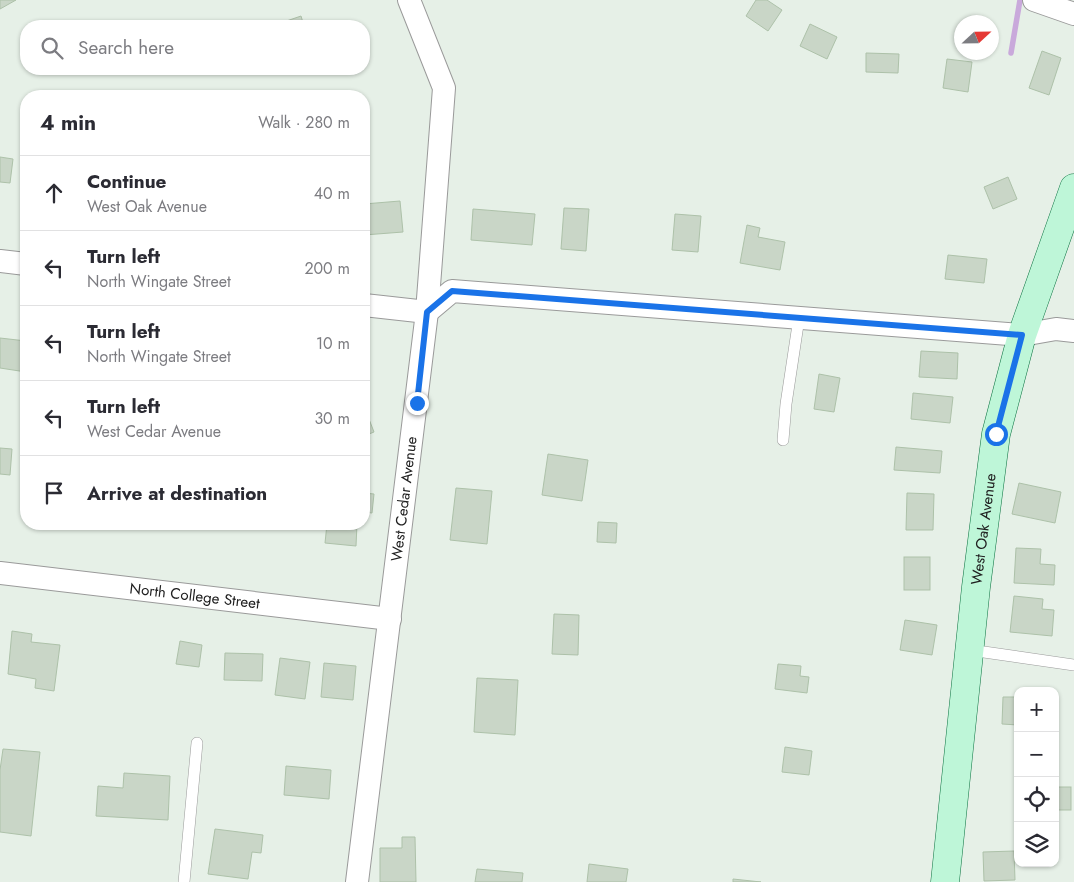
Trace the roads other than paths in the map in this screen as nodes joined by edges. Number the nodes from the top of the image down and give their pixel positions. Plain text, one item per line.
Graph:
1 (408, 0) edge
2 (1034, 0) edge
3 (1074, 14) edge
4 (1074, 188) edge
5 (0, 261) edge
6 (20, 263) edge
7 (370, 306) edge
8 (427, 312) junction
9 (799, 318) junction
10 (1074, 331) edge
11 (1022, 335) junction
12 (783, 440) dead end
13 (0, 573) edge
14 (390, 619) junction
15 (970, 650) junction
16 (1074, 665) edge
17 (197, 742) dead end
18 (184, 882) edge
19 (357, 882) edge
20 (945, 882) edge

1 - 8 street, West Cedar Avenue
2 - 3 street
4 - 11 street, West Oak Avenue
5 - 6 street
7 - 8 street
8 - 9 street
8 - 14 street, West Cedar Avenue
9 - 11 street
9 - 12 lane
10 - 11 street
11 - 15 street, West Oak Avenue
13 - 14 street, North College Street
14 - 19 street, West Cedar Avenue
15 - 16 lane
15 - 20 street, West Oak Avenue
17 - 18 lane

